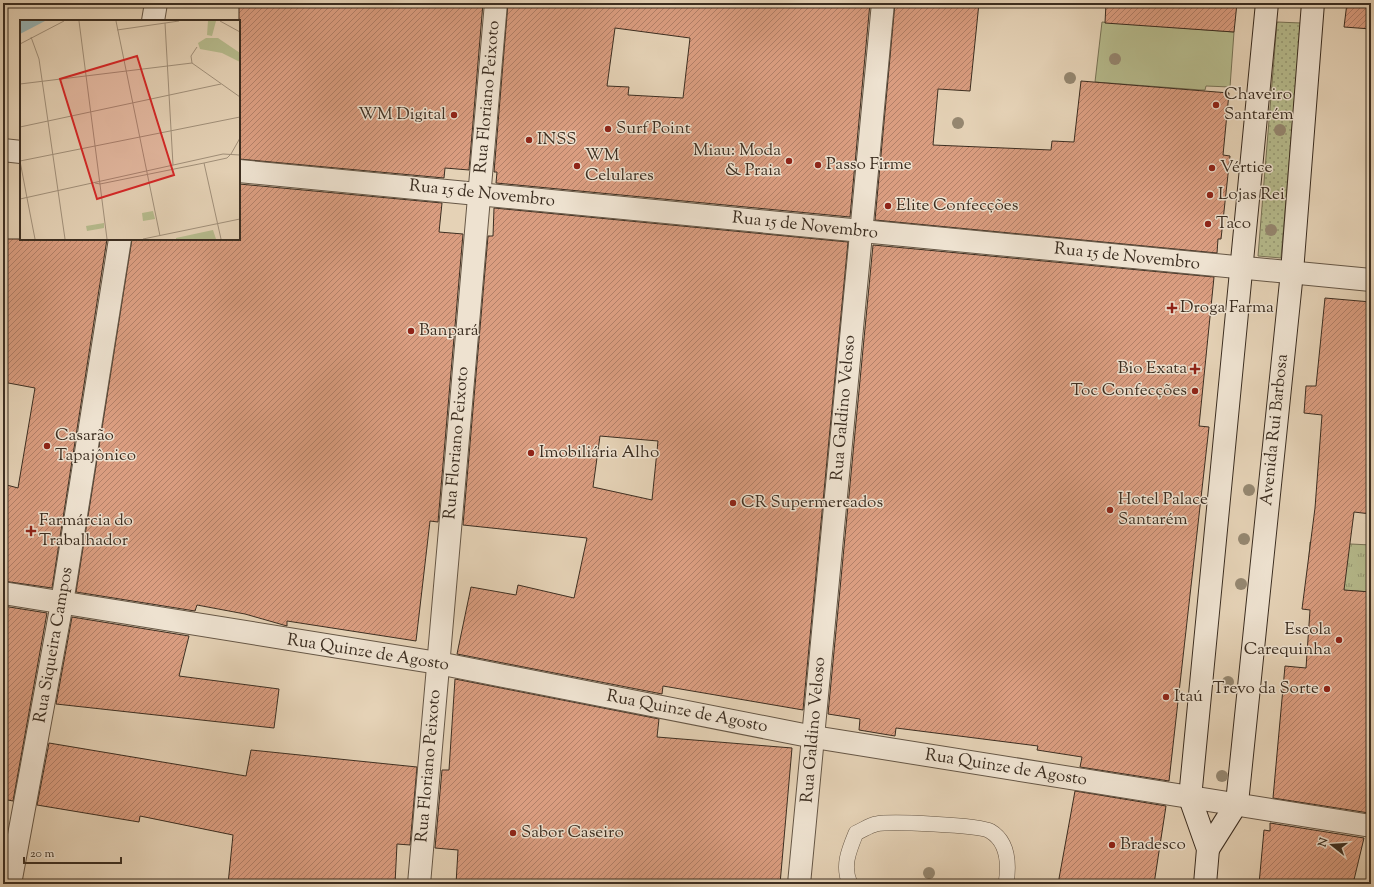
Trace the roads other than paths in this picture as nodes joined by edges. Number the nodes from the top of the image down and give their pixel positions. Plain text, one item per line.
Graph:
1 (156, 3) edge
2 (496, 3) edge
3 (883, 3) edge
4 (1267, 3) edge
5 (1313, 3) edge
6 (153, 20) edge
7 (3, 150) edge
8 (20, 152) edge
9 (240, 171) edge
10 (479, 194) junction
11 (860, 231) junction
12 (120, 240) edge
13 (1243, 269) junction
14 (1292, 272) junction
15 (1371, 280) edge
16 (3, 593) edge
17 (62, 603) junction
18 (438, 663) junction
19 (814, 737) junction
20 (1190, 798) junction
21 (1236, 804) junction
22 (1371, 826) edge
23 (1208, 850) junction
24 (10, 884) edge
25 (418, 884) edge
26 (799, 884) edge
27 (850, 884) edge
28 (1006, 884) edge
29 (1206, 884) edge

1 - 6 street
2 - 10 street, Rua Floriano Peixoto
3 - 11 street, Rua Galdino Veloso
4 - 13 street, Avenida Rui Barbosa
5 - 14 street, Avenida Rui Barbosa
7 - 8 street
9 - 10 street, Rua 15 de Novembro
10 - 11 street, Rua 15 de Novembro
10 - 18 street, Rua Floriano Peixoto
11 - 13 street, Rua 15 de Novembro
11 - 19 street, Rua Galdino Veloso
12 - 17 street, Rua Siqueira Campos
13 - 14 street, Rua 15 de Novembro
13 - 20 street, Avenida Rui Barbosa
14 - 15 street, Rua 15 de Novembro
14 - 21 street, Avenida Rui Barbosa
16 - 17 street, Rua Quinze de Agosto
17 - 18 street, Rua Quinze de Agosto
17 - 24 street, Rua Siqueira Campos
18 - 19 street, Rua Quinze de Agosto
18 - 25 street, Rua Floriano Peixoto
19 - 20 street, Rua Quinze de Agosto
19 - 26 street, Rua Galdino Veloso
20 - 21 street, Rua Quinze de Agosto
20 - 23 street, Avenida Rui Barbosa
21 - 22 street, Rua Quinze de Agosto
21 - 23 street, Avenida Rui Barbosa
23 - 29 street, Avenida Rui Barbosa
27 - 28 lane

